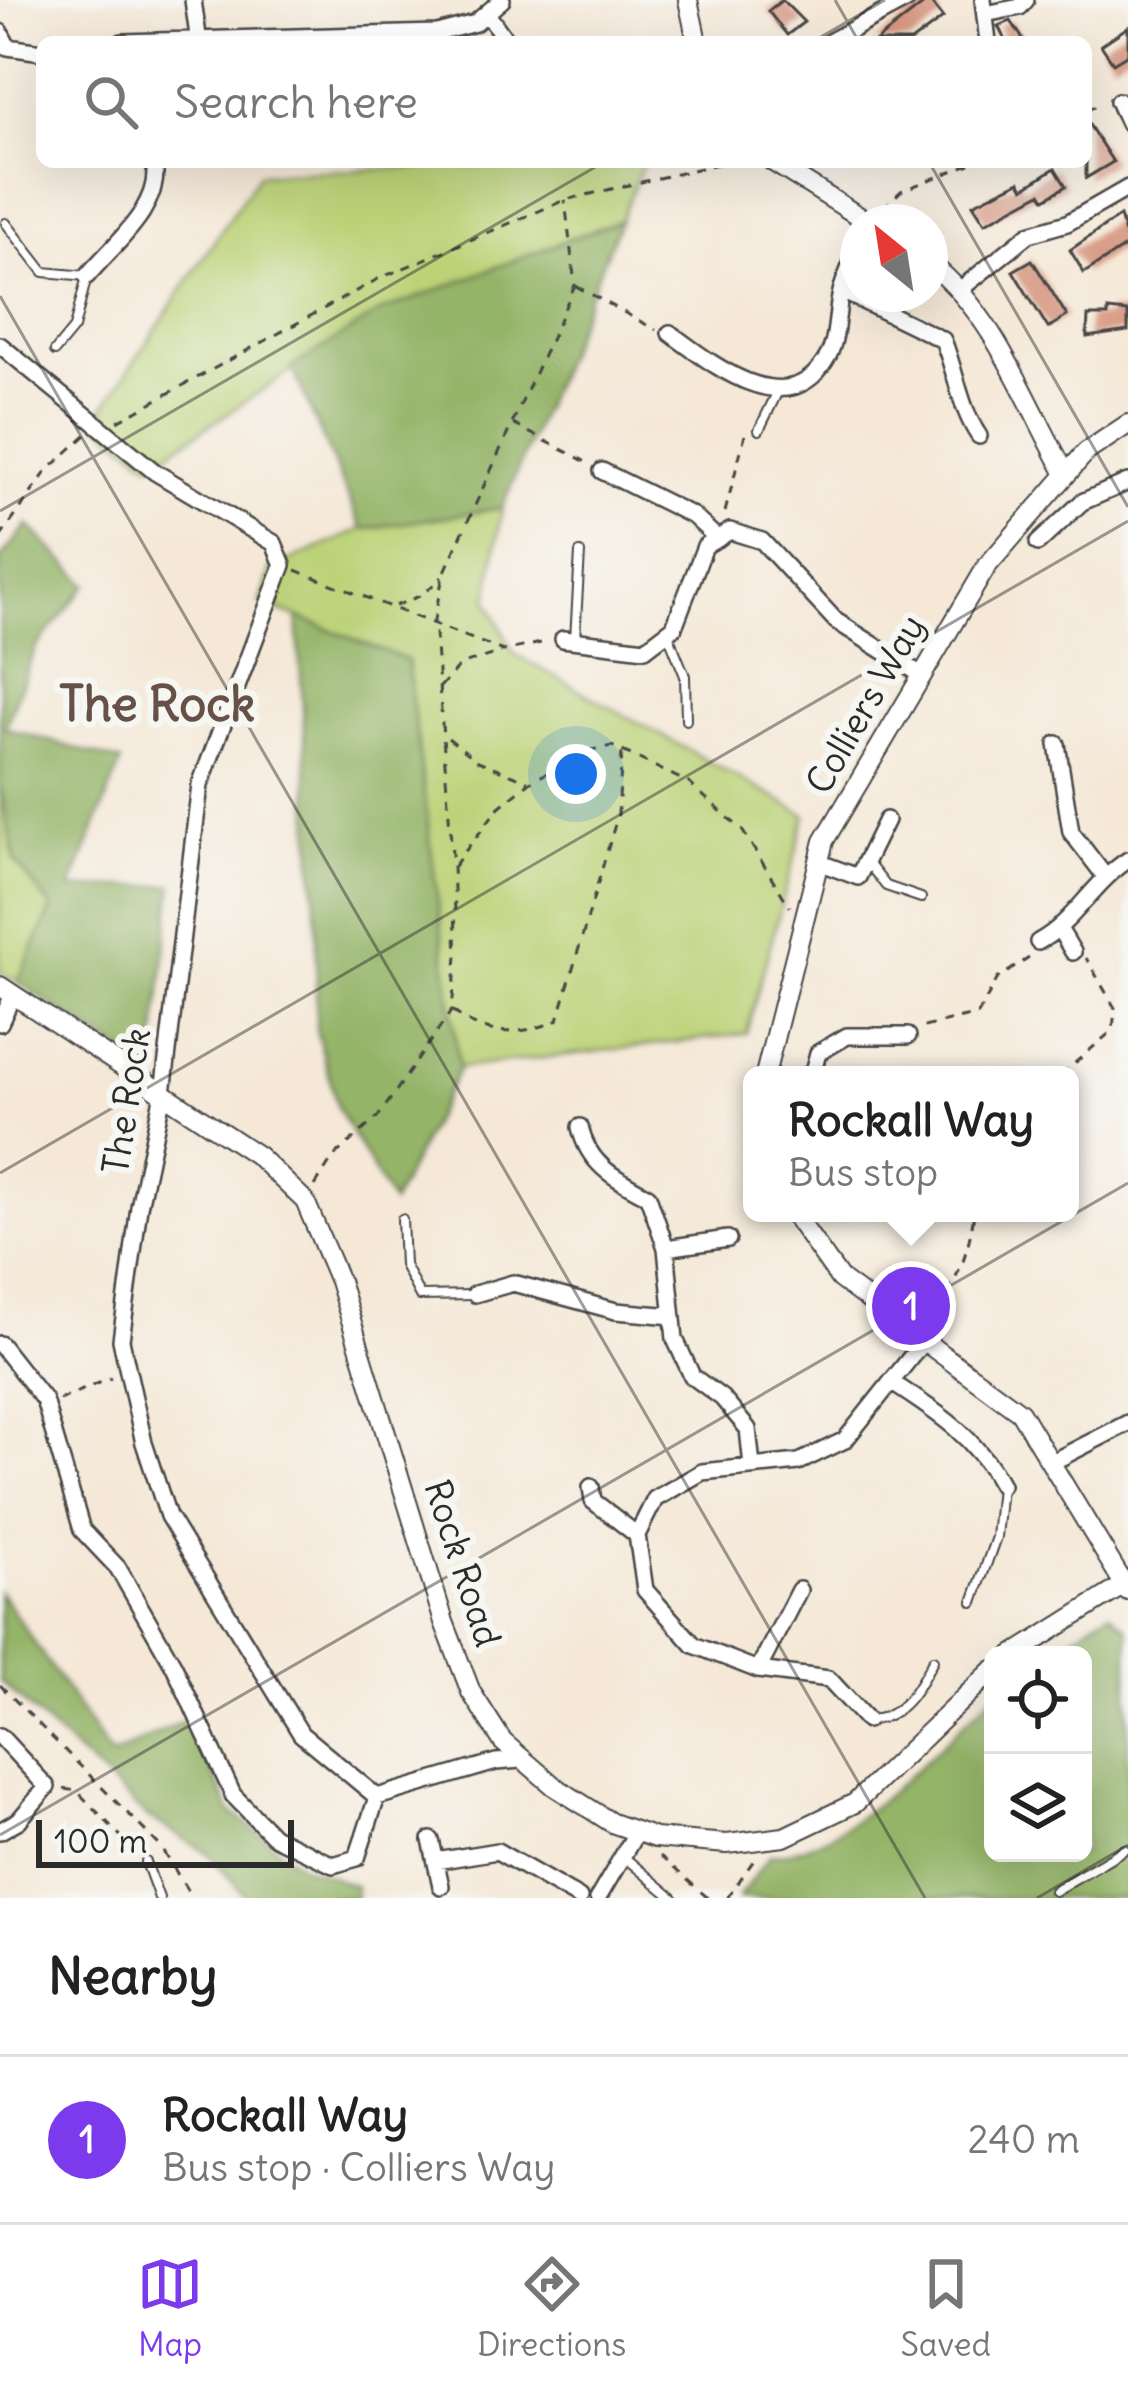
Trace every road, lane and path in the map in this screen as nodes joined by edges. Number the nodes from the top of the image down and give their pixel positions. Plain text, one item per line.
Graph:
1 (193, 0) edge
2 (502, 0) edge
3 (688, 0) edge
4 (907, 0) edge
5 (1026, 0) edge
6 (984, 7) edge
7 (488, 15) junction
8 (0, 34) edge
9 (198, 36) edge
10 (390, 36) edge
11 (503, 36) edge
12 (696, 36) edge
13 (840, 36) edge
14 (36, 51) edge
15 (1118, 101) dead end
16 (1128, 123) edge
17 (155, 168) edge
18 (701, 168) edge
19 (782, 168) edge
20 (960, 168) edge
21 (1128, 188) edge
22 (565, 200) junction
23 (840, 204) edge
24 (887, 204) edge
25 (6, 223) dead end
26 (87, 275) junction
27 (948, 277) edge
28 (575, 286) junction
29 (962, 288) junction
30 (840, 302) edge
31 (885, 312) edge
32 (670, 333) joint
33 (0, 345) edge
34 (55, 351) dead end
35 (778, 390) junction
36 (512, 423) junction
37 (1128, 424) edge
38 (748, 426) dead end
39 (98, 430) junction
40 (759, 430) dead end
41 (979, 436) dead end
42 (602, 471) joint
43 (1066, 473) junction
44 (1128, 482) edge
45 (724, 535) junction
46 (0, 538) edge
47 (1038, 543) dead end
48 (580, 553) dead end
49 (283, 565) junction
50 (443, 576) junction
51 (395, 606) junction
52 (434, 620) junction
53 (667, 633) junction
54 (569, 640) junction
55 (503, 651) junction
56 (920, 674) junction
57 (440, 687) junction
58 (686, 720) dead end
59 (445, 736) junction
60 (1057, 744) dead end
61 (622, 751) junction
62 (530, 782) junction
63 (886, 820) dead end
64 (866, 860) junction
65 (1128, 860) edge
66 (818, 862) junction
67 (453, 867) junction
68 (1104, 875) junction
69 (921, 898) dead end
70 (801, 915) junction
71 (1060, 930) junction
72 (1038, 942) joint
73 (1073, 952) joint
74 (7, 990) edge
75 (452, 1010) junction
76 (0, 1023) edge
77 (908, 1036) joint
78 (767, 1066) edge
79 (814, 1066) edge
80 (1071, 1066) edge
81 (163, 1093) junction
82 (580, 1127) dead end
83 (305, 1201) junction
84 (402, 1219) dead end
85 (800, 1222) edge
86 (973, 1222) edge
87 (728, 1239) dead end
88 (666, 1247) junction
89 (475, 1294) joint
90 (673, 1316) junction
91 (919, 1333) junction
92 (0, 1344) edge
93 (126, 1374) junction
94 (891, 1382) junction
95 (46, 1406) junction
96 (1128, 1423) edge
97 (1054, 1461) junction
98 (752, 1466) junction
99 (1001, 1485) joint
100 (591, 1487) dead end
101 (637, 1534) junction
102 (1126, 1588) edge
103 (800, 1590) dead end
104 (973, 1602) dead end
105 (1029, 1646) edge
106 (933, 1660) dead end
107 (758, 1670) junction
108 (984, 1679) edge
109 (0, 1685) edge
110 (867, 1720) joint
111 (0, 1736) edge
112 (521, 1760) junction
113 (47, 1787) junction
114 (376, 1798) junction
115 (0, 1831) edge
116 (636, 1833) junction
117 (769, 1839) junction
118 (431, 1840) dead end
119 (1125, 1849) edge
120 (623, 1856) junction
121 (146, 1862) joint
122 (436, 1862) junction
123 (442, 1886) dead end
124 (1054, 1891) dead end
125 (160, 1898) edge
126 (192, 1898) edge
127 (580, 1898) edge
128 (598, 1898) edge
129 (673, 1898) edge
130 (708, 1898) edge
131 (727, 1898) edge

1 - 9 street
2 - 7 street
3 - 12 street
4 - 13 street
5 - 6 street
7 - 10 street
7 - 11 street
8 - 14 street
15 - 16 street
17 - 26 street
18 - 22 path
19 - 23 street
20 - 24 path
21 - 29 street
22 - 28 path
22 - 39 path
25 - 26 lane
26 - 34 lane
27 - 29 street
28 - 32 path
28 - 36 path
29 - 43 street
30 - 35 street
31 - 41 street
32 - 35 street
33 - 39 street
35 - 40 lane
36 - 42 path
36 - 50 path
37 - 43 street, Colliers Way
38 - 45 path
39 - 46 path
39 - 49 street
42 - 45 street
43 - 56 street, Colliers Way
44 - 47 street
45 - 53 street
45 - 56 street
48 - 54 lane
49 - 51 path
49 - 81 street, The Rock
50 - 51 path
50 - 52 path
51 - 52 path
52 - 55 path
52 - 57 path
53 - 54 street
53 - 58 lane
54 - 55 path
55 - 57 path
56 - 66 street, Colliers Way
57 - 59 path
59 - 62 path
59 - 67 path
60 - 68 street
61 - 62 path
61 - 70 path
61 - 75 path
62 - 67 path
63 - 64 street
64 - 66 street
64 - 69 lane
65 - 68 street
66 - 70 street, Colliers Way
67 - 75 path
68 - 71 street
70 - 78 street, Colliers Way
71 - 72 street
71 - 73 street
72 - 77 path
73 - 80 path
74 - 76 street
74 - 81 street, Rock Road
75 - 83 path
77 - 79 street
81 - 83 street, Rock Road
81 - 93 street, The Rock
82 - 88 street
83 - 112 street, Rock Road
84 - 89 lane
85 - 91 street
86 - 91 path
87 - 88 street
88 - 90 street
89 - 90 street
90 - 98 street
91 - 94 street
91 - 97 street
92 - 95 street
93 - 95 path
93 - 114 street, The Rock
94 - 98 street
94 - 99 street
95 - 114 street
96 - 97 street
97 - 102 street
98 - 101 street
99 - 104 lane
100 - 101 street
101 - 107 street
102 - 105 street
103 - 107 street
106 - 110 lane
107 - 110 street
108 - 117 street, Rock Road
109 - 126 path
111 - 113 street
112 - 114 street
112 - 116 street, Rock Road
113 - 115 street
113 - 121 path
116 - 117 street, Rock Road
116 - 120 street
116 - 130 path
117 - 131 path
118 - 122 street
119 - 124 lane
120 - 128 street
120 - 129 lane
121 - 125 lane
122 - 123 street
122 - 127 street

